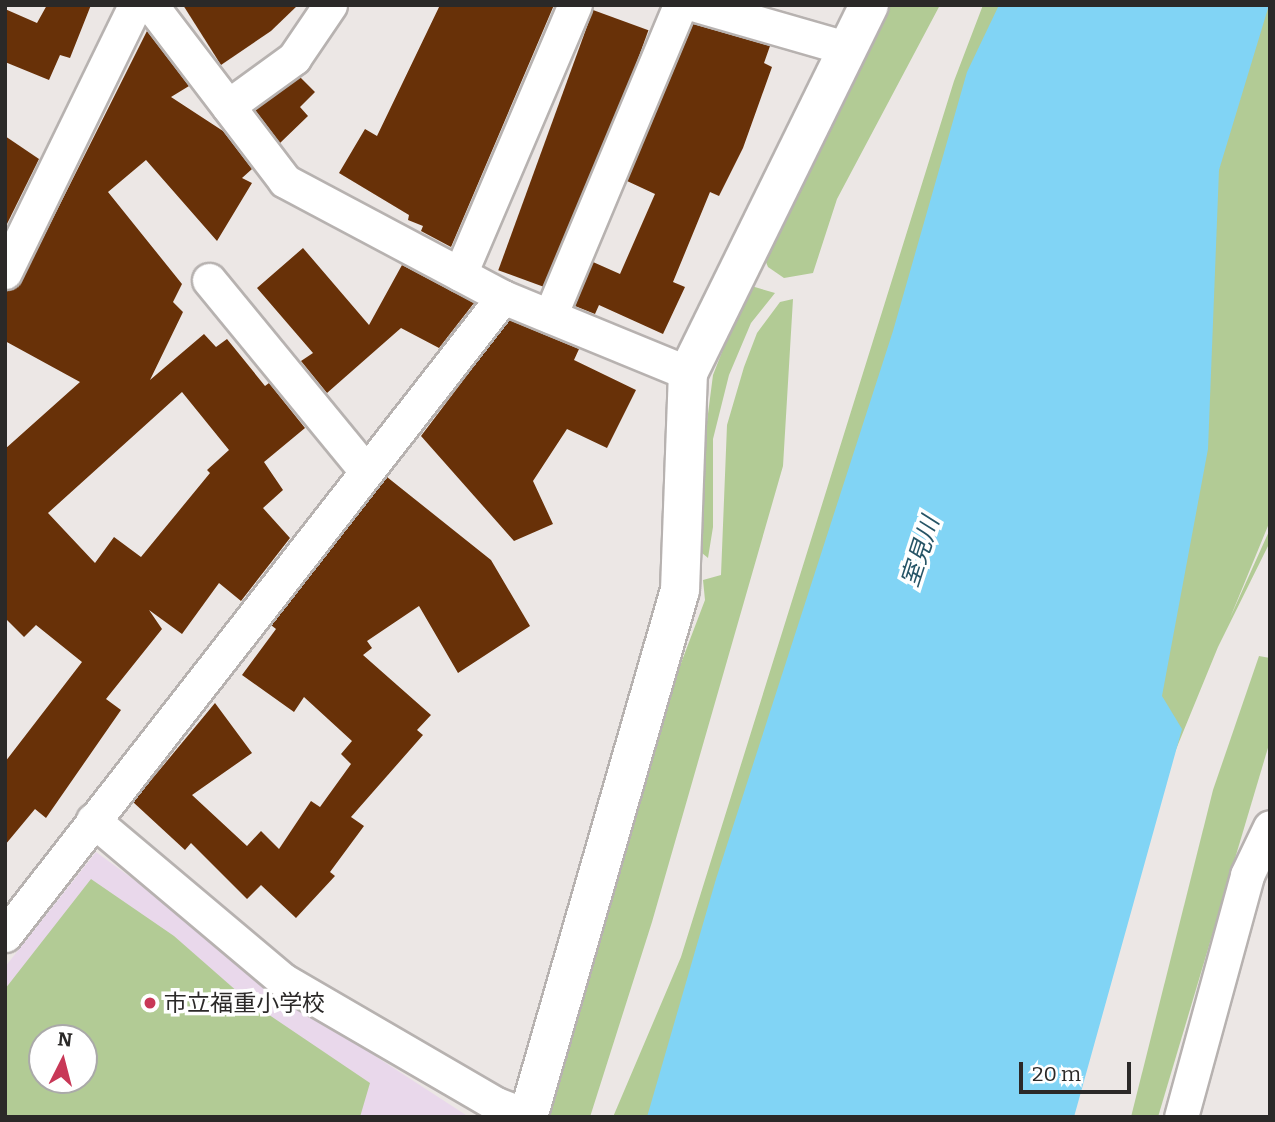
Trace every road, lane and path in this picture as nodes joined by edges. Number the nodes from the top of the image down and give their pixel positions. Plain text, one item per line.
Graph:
1 (135, 5) edge
2 (151, 5) edge
3 (330, 5) edge
4 (575, 5) edge
5 (680, 5) edge
6 (696, 5) edge
7 (869, 5) edge
8 (846, 48) junction
9 (228, 106) junction
10 (5, 272) edge
11 (460, 274) junction
12 (209, 280) dead end
13 (503, 297) junction
14 (550, 316) junction
15 (688, 373) junction
16 (366, 471) junction
17 (93, 820) junction
18 (1270, 827) edge
19 (5, 935) edge
20 (528, 1116) edge
21 (1181, 1117) edge

1 - 10 street
2 - 9 street
3 - 9 street
4 - 11 street
5 - 14 street
6 - 8 street
7 - 8 street
8 - 15 street
9 - 11 street
11 - 13 street
12 - 16 street
13 - 14 street
13 - 16 street
14 - 15 street
15 - 20 street
16 - 17 street
17 - 19 street
17 - 20 street
18 - 21 street

